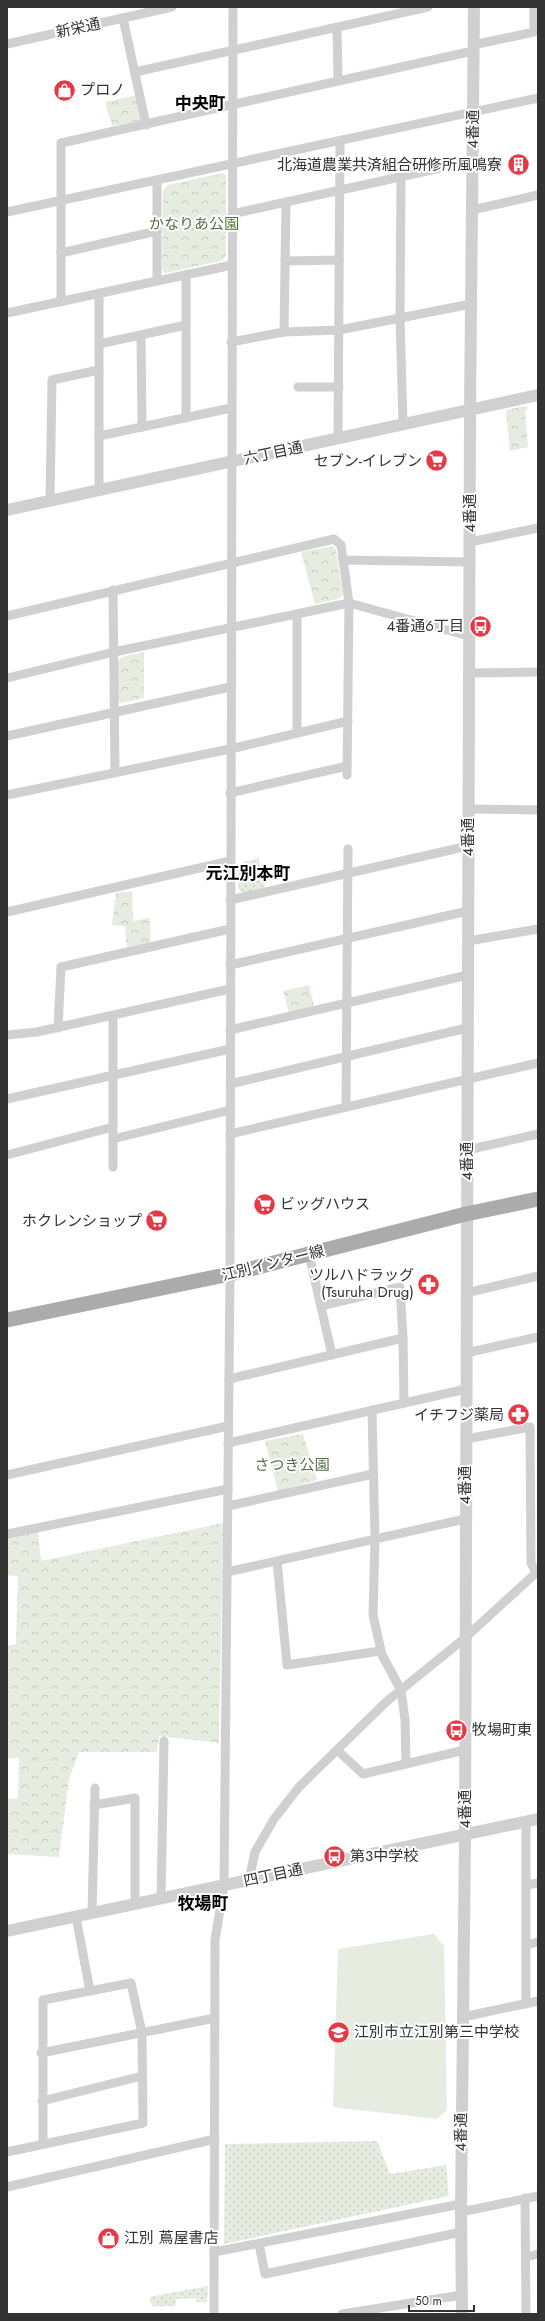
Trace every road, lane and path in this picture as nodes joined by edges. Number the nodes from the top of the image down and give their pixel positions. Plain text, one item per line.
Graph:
1 (172, 7) edge
2 (233, 7) edge
3 (428, 7) edge
4 (474, 7) edge
5 (534, 7) edge
6 (123, 18) junction
7 (337, 28) junction
8 (7, 44) edge
9 (473, 48) junction
10 (232, 51) junction
11 (135, 72) junction
12 (338, 82) junction
13 (538, 98) edge
14 (232, 106) junction
15 (473, 112) junction
16 (146, 125) junction
17 (340, 141) junction
18 (472, 161) junction
19 (232, 164) junction
20 (401, 177) junction
21 (157, 180) junction
22 (339, 190) junction
23 (538, 195) edge
24 (61, 201) junction
25 (286, 202) junction
26 (472, 210) junction
27 (7, 212) edge
28 (232, 214) junction
29 (157, 231) junction
30 (61, 253) junction
31 (339, 260) junction
32 (285, 261) junction
33 (232, 265) junction
34 (186, 275) junction
35 (157, 281) junction
36 (99, 294) junction
37 (61, 302) junction
38 (471, 304) junction
39 (7, 313) edge
40 (400, 318) junction
41 (186, 325) junction
42 (339, 330) junction
43 (284, 332) junction
44 (141, 335) junction
45 (231, 342) junction
46 (99, 344) junction
47 (99, 370) junction
48 (298, 387) dead end
49 (339, 387) junction
50 (538, 395) edge
51 (231, 408) junction
52 (470, 410) junction
53 (186, 418) junction
54 (403, 424) junction
55 (142, 427) junction
56 (99, 436) junction
57 (338, 438) junction
58 (231, 462) junction
59 (99, 490) junction
60 (50, 501) junction
61 (7, 510) edge
62 (538, 528) edge
63 (470, 542) junction
64 (343, 560) junction
65 (230, 562) junction
66 (469, 562) junction
67 (113, 590) junction
68 (349, 603) junction
69 (297, 614) junction
70 (7, 616) edge
71 (230, 628) junction
72 (469, 636) junction
73 (114, 652) junction
74 (538, 672) edge
75 (469, 673) junction
76 (7, 678) edge
77 (230, 686) junction
78 (114, 712) junction
79 (348, 721) junction
80 (297, 733) junction
81 (7, 736) edge
82 (230, 749) junction
83 (115, 772) junction
84 (230, 793) junction
85 (7, 795) edge
86 (468, 809) junction
87 (538, 810) edge
88 (468, 846) junction
89 (348, 849) dead end
90 (230, 861) junction
91 (348, 874) junction
92 (230, 900) junction
93 (468, 911) junction
94 (7, 912) edge
95 (230, 929) junction
96 (538, 929) edge
97 (347, 938) junction
98 (468, 941) junction
99 (230, 965) junction
100 (468, 975) junction
101 (230, 989) junction
102 (347, 1004) junction
103 (113, 1016) junction
104 (58, 1028) junction
105 (467, 1028) junction
106 (230, 1030) junction
107 (7, 1035) edge
108 (230, 1049) junction
109 (347, 1058) junction
110 (538, 1063) edge
111 (113, 1077) junction
112 (467, 1080) junction
113 (230, 1084) junction
114 (7, 1099) edge
115 (346, 1108) junction
116 (230, 1110) junction
117 (113, 1127) junction
118 (230, 1134) junction
119 (538, 1134) edge
120 (113, 1139) junction
121 (467, 1150) junction
122 (7, 1155) edge
123 (113, 1167) dead end
124 (538, 1199) edge
125 (466, 1214) junction
126 (309, 1254) junction
127 (230, 1274) junction
128 (538, 1276) edge
129 (466, 1293) junction
130 (321, 1306) junction
131 (7, 1320) edge
132 (538, 1337) edge
133 (403, 1338) junction
134 (466, 1353) junction
135 (332, 1355) junction
136 (229, 1379) junction
137 (466, 1389) junction
138 (404, 1403) junction
139 (372, 1410) junction
140 (228, 1426) junction
141 (466, 1439) junction
142 (228, 1443) junction
143 (373, 1474) junction
144 (7, 1475) edge
145 (228, 1489) junction
146 (228, 1506) junction
147 (465, 1519) junction
148 (7, 1534) edge
149 (375, 1539) junction
150 (277, 1561) junction
151 (227, 1572) junction
152 (537, 1572) edge
153 (465, 1638) junction
154 (380, 1651) junction
155 (401, 1690) junction
156 (164, 1741) dead end
157 (337, 1750) junction
158 (465, 1750) junction
159 (406, 1764) junction
160 (95, 1788) dead end
161 (94, 1805) junction
162 (538, 1819) edge
163 (526, 1821) junction
164 (465, 1835) junction
165 (249, 1880) junction
166 (538, 1883) edge
167 (526, 1885) junction
168 (224, 1886) junction
169 (161, 1899) junction
170 (135, 1904) junction
171 (92, 1913) junction
172 (76, 1917) junction
173 (7, 1931) edge
174 (538, 1942) edge
175 (526, 1945) junction
176 (90, 1991) junction
177 (538, 2001) edge
178 (526, 2004) junction
179 (463, 2017) junction
180 (215, 2018) junction
181 (142, 2033) junction
182 (41, 2053) junction
183 (142, 2076) junction
184 (42, 2101) junction
185 (215, 2139) junction
186 (43, 2144) junction
187 (7, 2152) edge
188 (7, 2187) edge
189 (538, 2196) edge
190 (525, 2198) junction
191 (461, 2208) junction
192 (461, 2232) junction
193 (259, 2244) junction
194 (214, 2252) junction
195 (538, 2254) edge
196 (526, 2257) junction
197 (462, 2296) junction
198 (214, 2314) edge
199 (342, 2314) edge
200 (462, 2314) edge
201 (526, 2314) edge

1 - 6 street, 新栄通
2 - 10 street
3 - 7 street
4 - 9 street, 4番通
5 - 9 street
6 - 8 street, 新栄通
6 - 11 street
7 - 10 street
7 - 12 street
9 - 12 street
9 - 15 street, 4番通
10 - 11 street
10 - 14 street
11 - 16 street
12 - 14 street
13 - 15 street
14 - 16 street
14 - 19 street
15 - 17 street
15 - 18 street, 4番通
16 - 24 street
17 - 19 street
17 - 22 street
18 - 20 street
18 - 26 street, 4番通
19 - 21 street
19 - 28 street
20 - 22 street
20 - 40 street
21 - 24 street
21 - 29 street
22 - 25 street
22 - 31 street
23 - 26 street
24 - 27 street
24 - 30 street
25 - 28 street
25 - 32 street
26 - 38 street, 4番通
28 - 33 street
29 - 30 street
29 - 35 street
30 - 37 street
31 - 32 street
31 - 42 street
32 - 43 street
33 - 34 street
33 - 45 street
34 - 35 street
34 - 41 street
35 - 36 street
36 - 37 street
36 - 46 street
37 - 39 street
38 - 40 street
38 - 52 street, 4番通
40 - 42 street
40 - 54 street
41 - 44 street
41 - 53 street
42 - 43 street
42 - 49 street
43 - 45 street
44 - 46 street
44 - 55 street
45 - 51 street
46 - 47 street
47 - 56 street
47 - 60 street
48 - 49 street
49 - 57 street
50 - 52 street, 六丁目通
51 - 53 street
51 - 58 street
52 - 54 street, 六丁目通
52 - 63 street, 4番通
53 - 55 street
54 - 57 street, 六丁目通
55 - 56 street
56 - 59 street
57 - 58 street, 六丁目通
58 - 59 street, 六丁目通
58 - 65 street
59 - 60 street, 六丁目通
60 - 61 street, 六丁目通
62 - 63 street
63 - 66 street, 4番通
64 - 65 street
64 - 66 street
64 - 68 street
65 - 67 street
65 - 71 street
66 - 72 street, 4番通
67 - 70 street
67 - 73 street
68 - 69 street
68 - 72 street
68 - 79 street
69 - 71 street
69 - 80 street
71 - 73 street
71 - 77 street
72 - 75 street, 4番通
73 - 76 street
73 - 78 street
74 - 75 street
75 - 86 street, 4番通
77 - 78 street
77 - 82 street
78 - 81 street
78 - 83 street
79 - 80 street
79 - 84 street
80 - 82 street
82 - 83 street
82 - 84 street
83 - 85 street
84 - 90 street
86 - 87 street
86 - 88 street, 4番通
88 - 91 street
88 - 93 street, 4番通
89 - 91 street
90 - 92 street
90 - 94 street
91 - 92 street
91 - 97 street
92 - 95 street
93 - 97 street
93 - 98 street, 4番通
95 - 99 street
95 - 104 street
96 - 98 street
97 - 99 street
97 - 102 street
98 - 100 street, 4番通
99 - 101 street
100 - 102 street
100 - 105 street, 4番通
101 - 103 street
101 - 106 street
102 - 106 street
102 - 109 street
103 - 104 street
103 - 111 street
104 - 107 street
105 - 109 street
105 - 112 street, 4番通
106 - 108 street
108 - 111 street
108 - 113 street
109 - 113 street
109 - 115 street
110 - 112 street
111 - 114 street
111 - 117 street
112 - 115 street
112 - 121 street, 4番通
113 - 116 street
115 - 118 street
116 - 118 street
116 - 120 street
117 - 120 street
117 - 122 street
118 - 127 street
119 - 121 street
120 - 123 street
121 - 125 street, 4番通
124 - 125 main road, 江別インター線
125 - 126 main road, 江別インター線
125 - 129 street, 4番通
126 - 127 main road, 江別インター線
126 - 130 street
127 - 131 main road, 江別インター線
127 - 136 street
128 - 129 street
129 - 134 street, 4番通
130 - 133 street
130 - 135 street
132 - 134 street
133 - 135 street
133 - 138 street
134 - 137 street, 4番通
135 - 136 street
136 - 140 street
137 - 138 street
137 - 141 street, 4番通
138 - 139 street
139 - 142 street
139 - 143 street
140 - 142 street
140 - 144 street
141 - 147 street, 4番通
141 - 152 street
142 - 145 street
143 - 146 street
143 - 149 street
145 - 146 street
145 - 148 street
146 - 151 street
147 - 149 street
147 - 153 street, 4番通
149 - 150 street
149 - 154 street
150 - 151 street
150 - 154 street
151 - 168 street
152 - 153 street
153 - 155 street
153 - 158 street, 4番通
154 - 155 street
155 - 157 street
155 - 159 street
156 - 169 street
157 - 159 street
157 - 165 street
158 - 159 street
158 - 164 street, 4番通
160 - 161 street
161 - 170 street
161 - 171 street
162 - 163 street, 四丁目通
163 - 164 street, 四丁目通
163 - 167 street
164 - 165 street, 四丁目通
164 - 179 street, 4番通
165 - 168 street, 四丁目通
166 - 167 street
167 - 175 street
168 - 169 street, 四丁目通
168 - 180 street
169 - 170 street, 四丁目通
170 - 171 street, 四丁目通
171 - 172 street, 四丁目通
172 - 173 street, 四丁目通
172 - 176 street
174 - 175 street
175 - 178 street
176 - 181 street
176 - 182 street
177 - 178 street
178 - 179 street
179 - 191 street, 4番通
180 - 181 street
180 - 185 street
181 - 182 street
181 - 183 street
182 - 184 street
183 - 184 street
183 - 186 street
184 - 186 street
185 - 188 street
185 - 194 street
186 - 187 street
189 - 190 street
190 - 191 street
190 - 196 street
191 - 192 street, 4番通
191 - 193 street
192 - 193 street
192 - 197 street, 4番通
193 - 194 street
194 - 198 street
195 - 196 street
196 - 201 street
197 - 199 street
197 - 200 street, 4番通

